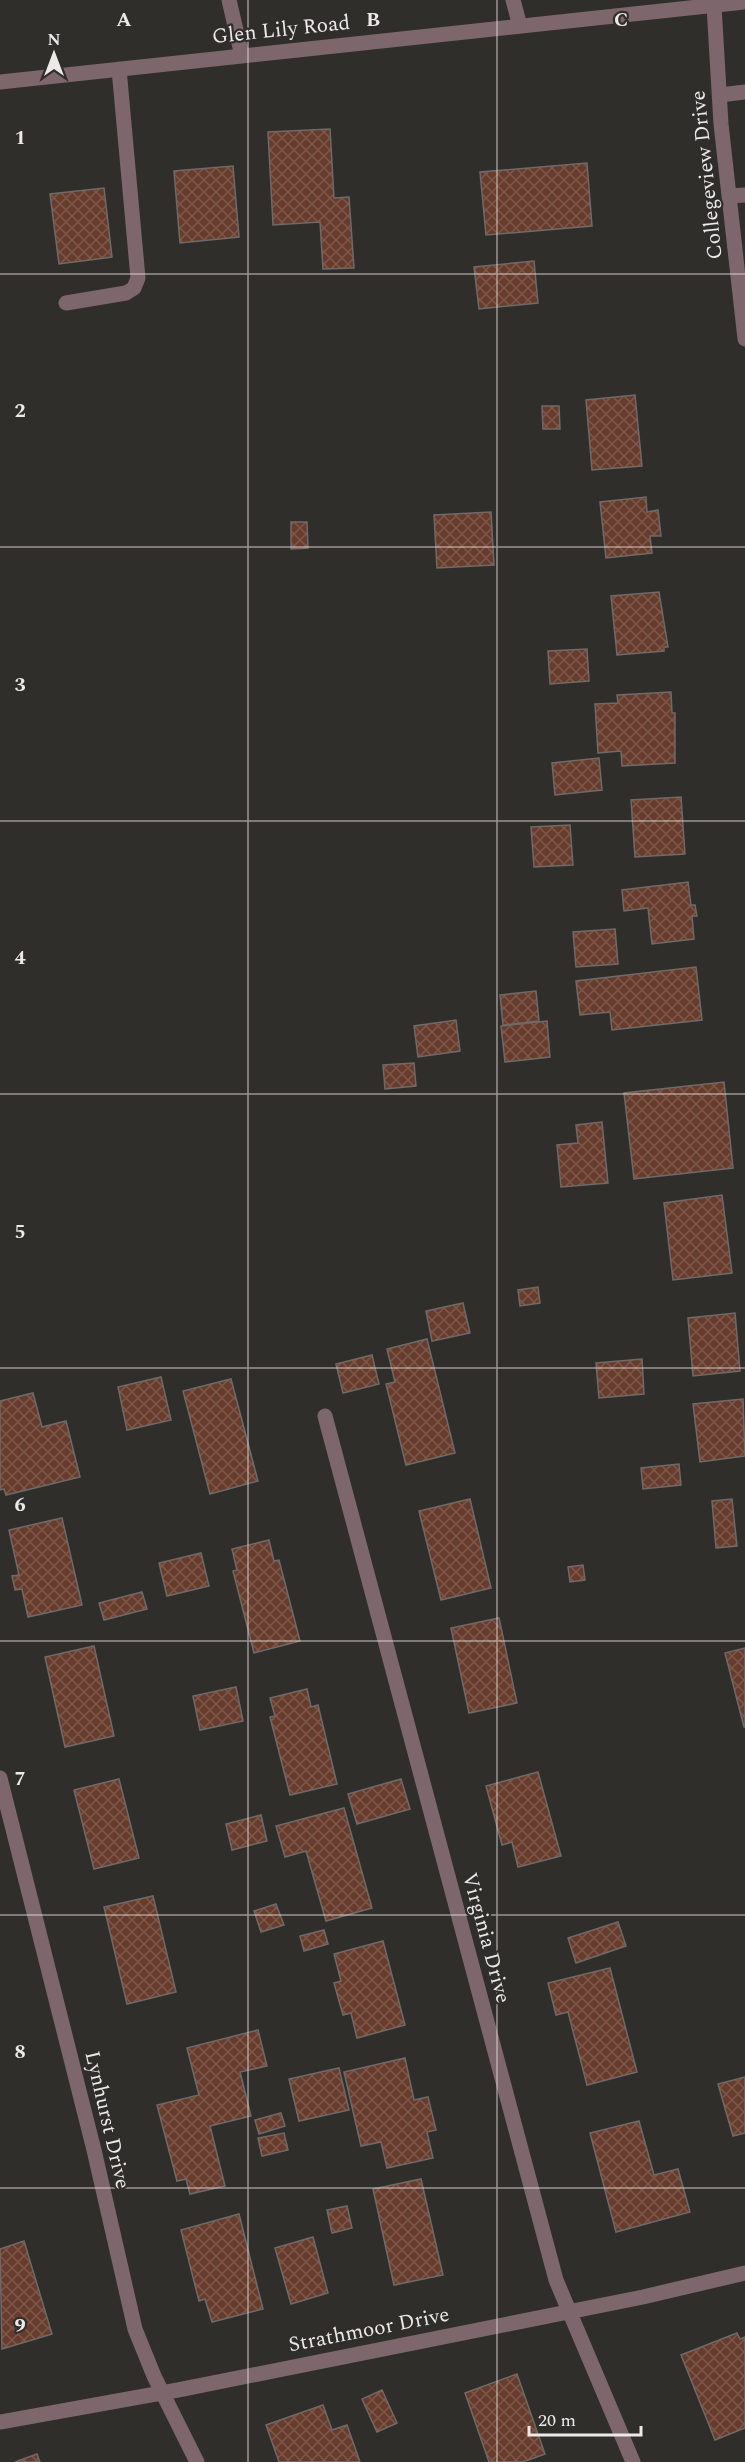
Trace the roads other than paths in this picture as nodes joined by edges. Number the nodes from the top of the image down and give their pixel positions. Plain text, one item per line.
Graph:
1 (229, 0) edge
2 (513, 0) edge
3 (745, 2) edge
4 (714, 6) junction
5 (520, 26) junction
6 (242, 56) junction
7 (119, 69) junction
8 (0, 82) edge
9 (745, 92) edge
10 (720, 95) junction
11 (745, 195) edge
12 (729, 196) junction
13 (66, 303) dead end
14 (743, 306) edge
15 (745, 339) edge
16 (325, 1416) dead end
17 (0, 1778) edge
18 (745, 2273) edge
19 (571, 2310) junction
20 (164, 2393) junction
21 (0, 2422) edge
22 (197, 2462) edge
23 (633, 2462) edge

1 - 6 street
2 - 5 street
3 - 4 street, Glen Lily Road
4 - 5 street, Glen Lily Road
4 - 10 street, Collegeview Drive
5 - 6 street, Glen Lily Road
6 - 7 street, Glen Lily Road
7 - 8 street, Glen Lily Road
7 - 13 street
9 - 10 street
10 - 12 street, Collegeview Drive
11 - 12 street
12 - 14 street, Collegeview Drive
14 - 15 street, Collegeview Drive
16 - 19 street, Virginia Drive
17 - 20 street, Lynhurst Drive
18 - 19 street, Strathmoor Drive
19 - 20 street, Strathmoor Drive
19 - 23 street, Virginia Drive
20 - 21 street, Strathmoor Drive
20 - 22 street, Lynhurst Drive

